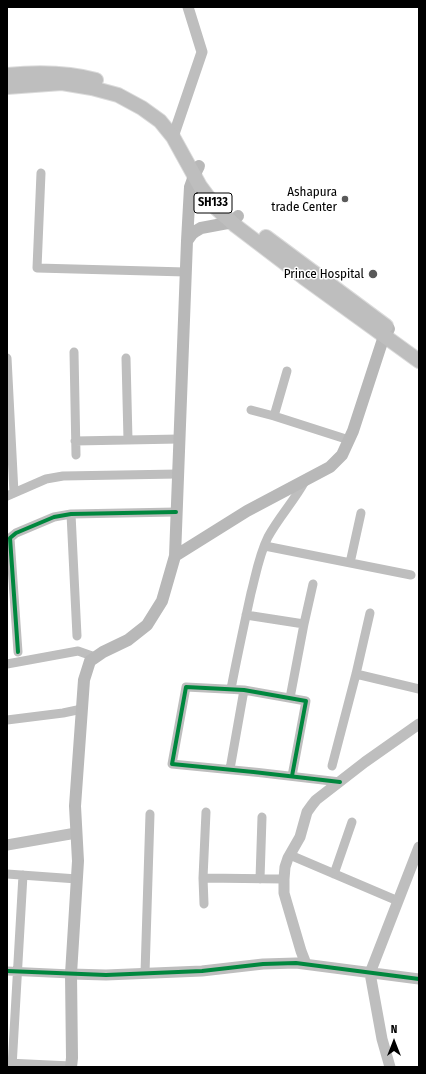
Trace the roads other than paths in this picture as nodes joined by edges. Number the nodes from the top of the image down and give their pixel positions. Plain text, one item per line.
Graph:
1 (188, 7) edge
2 (7, 75) edge
3 (90, 83) junction
4 (7, 87) edge
5 (175, 133) junction
6 (197, 171) junction
7 (41, 173) dead end
8 (235, 219) junction
9 (187, 241) junction
10 (186, 272) junction
11 (387, 332) junction
12 (419, 350) edge
13 (74, 352) dead end
14 (7, 358) edge
15 (126, 358) dead end
16 (419, 361) edge
17 (287, 371) dead end
18 (251, 410) dead end
19 (274, 416) junction
20 (179, 438) junction
21 (128, 440) junction
22 (348, 440) junction
23 (75, 441) junction
24 (76, 454) dead end
25 (178, 474) junction
26 (305, 481) junction
27 (11, 494) edge
28 (176, 512) junction
29 (361, 512) dead end
30 (71, 514) junction
31 (265, 546) junction
32 (175, 556) junction
33 (350, 563) junction
34 (411, 575) dead end
35 (313, 584) dead end
36 (370, 613) dead end
37 (246, 615) junction
38 (304, 624) junction
39 (77, 636) dead end
40 (18, 652) dead end
41 (95, 657) junction
42 (7, 664) edge
43 (356, 674) junction
44 (418, 686) edge
45 (231, 689) junction
46 (244, 690) junction
47 (290, 698) junction
48 (82, 709) junction
49 (7, 720) edge
50 (419, 724) edge
51 (332, 766) dead end
52 (230, 769) junction
53 (292, 776) junction
54 (340, 782) junction
55 (206, 812) dead end
56 (150, 814) dead end
57 (262, 817) dead end
58 (352, 822) dead end
59 (76, 833) junction
60 (7, 844) edge
61 (419, 847) edge
62 (290, 855) junction
63 (7, 874) edge
64 (334, 874) junction
65 (23, 876) junction
66 (203, 878) junction
67 (77, 879) junction
68 (260, 879) junction
69 (284, 879) junction
70 (398, 901) junction
71 (204, 904) dead end
72 (306, 964) junction
73 (7, 971) edge
74 (18, 971) junction
75 (145, 973) junction
76 (370, 973) junction
77 (71, 974) junction
78 (419, 979) edge
79 (11, 1064) edge
80 (71, 1067) edge
81 (390, 1067) edge

1 - 5 street
2 - 3 main road
3 - 4 main road, SH133
3 - 5 main road, SH133
5 - 6 main road, SH133
6 - 8 main road, SH133
6 - 9 main road
7 - 10 street
8 - 9 main road
8 - 11 main road, SH133
9 - 10 main road
10 - 20 main road
11 - 12 main road
11 - 16 main road, SH133
11 - 22 main road
13 - 23 street
14 - 27 street
15 - 21 street
17 - 19 street
18 - 19 street
19 - 22 street
20 - 21 street
20 - 25 main road
21 - 23 street
22 - 26 main road
23 - 24 street
25 - 27 street
25 - 28 main road
26 - 31 street
26 - 32 main road
28 - 30 street
28 - 32 main road
29 - 33 street
30 - 39 street
30 - 40 street
31 - 33 street
31 - 37 street
32 - 41 main road
33 - 34 street
35 - 38 street
36 - 43 street
37 - 38 street
37 - 45 street
38 - 47 street
41 - 42 street
41 - 48 main road
43 - 44 street
43 - 51 street
45 - 46 street
45 - 52 street
46 - 47 street
46 - 52 street
47 - 53 street
48 - 49 street
48 - 59 main road
50 - 54 street
52 - 53 street
53 - 54 street
54 - 62 street
55 - 66 street
56 - 75 street
57 - 68 street
58 - 64 street
59 - 60 street
59 - 67 main road
61 - 70 street
62 - 64 street
62 - 69 street
63 - 65 street
64 - 70 street
65 - 67 street
65 - 74 street
66 - 68 street
66 - 71 street
67 - 77 main road
68 - 69 street
69 - 72 street
70 - 76 street
72 - 75 street
72 - 76 street
73 - 74 street
74 - 77 street
74 - 79 street
75 - 77 street
76 - 78 street
76 - 81 street
77 - 80 main road
79 - 80 street

